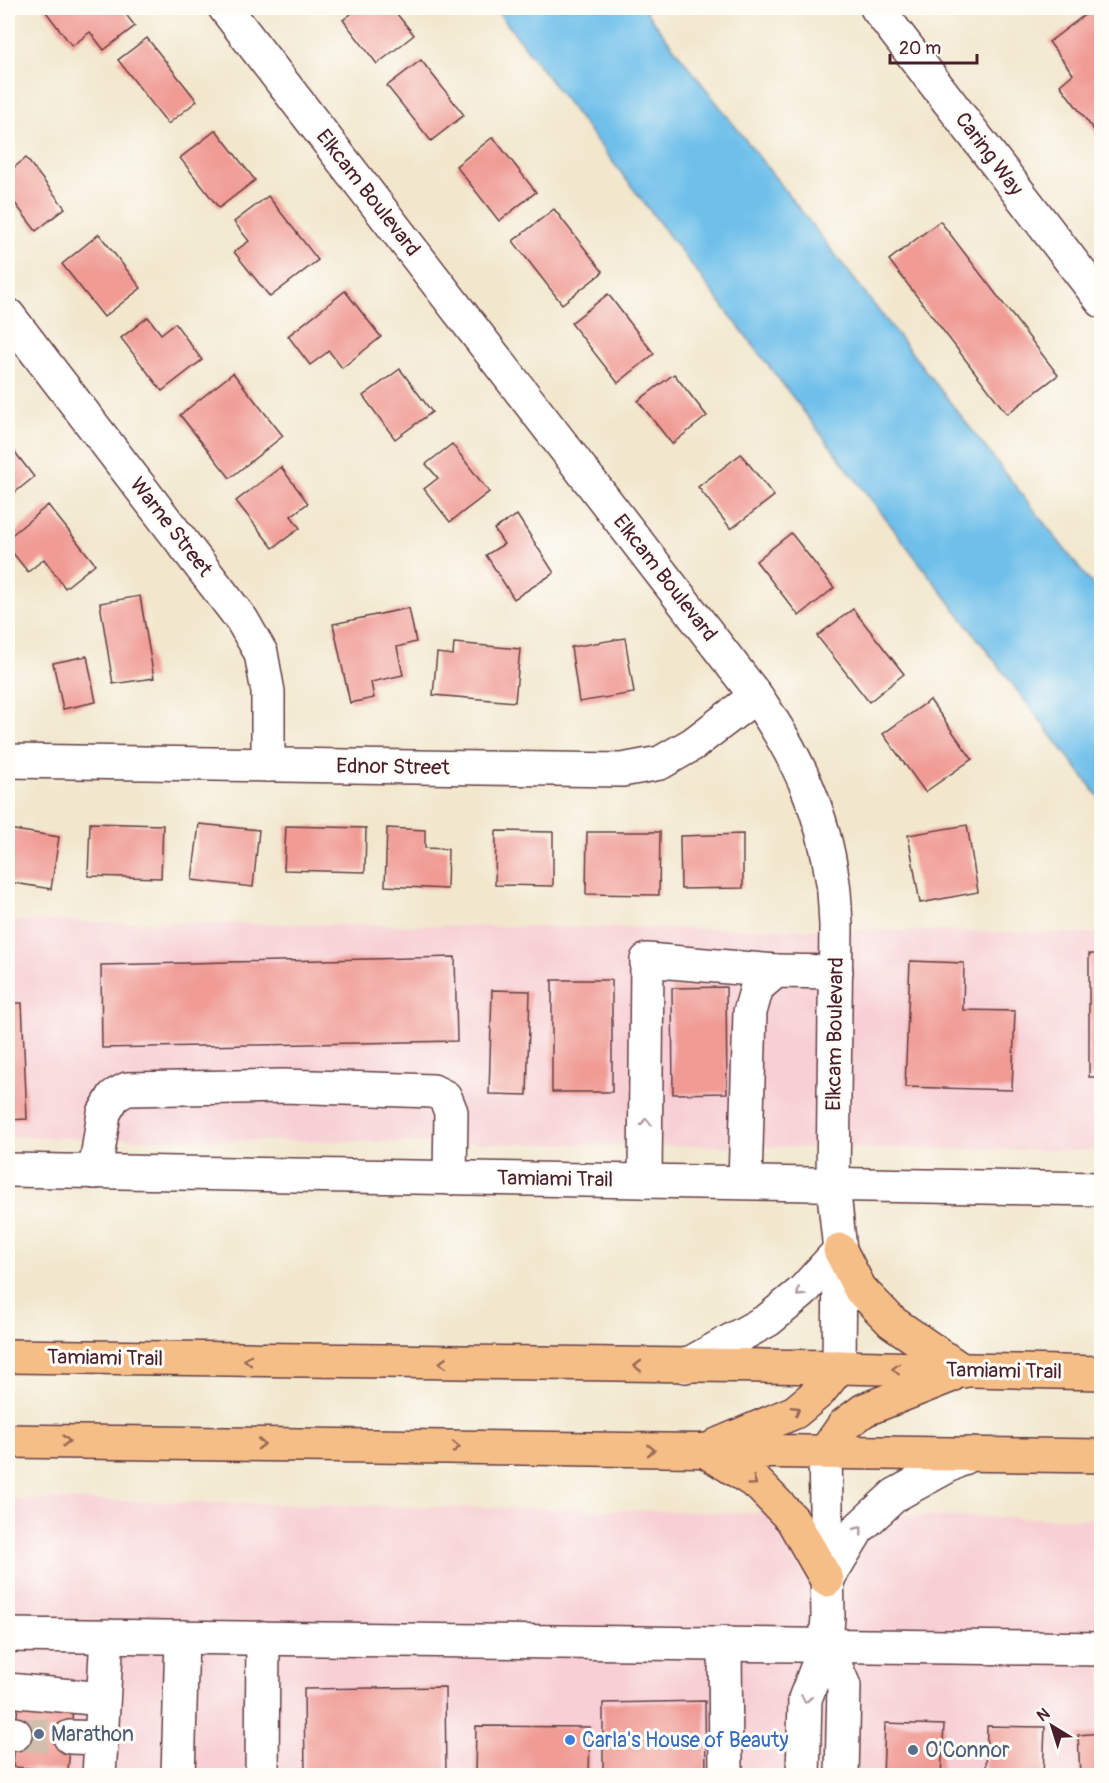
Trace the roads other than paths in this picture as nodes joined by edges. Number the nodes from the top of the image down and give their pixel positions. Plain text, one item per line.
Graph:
1 (225, 8) edge
2 (879, 8) edge
3 (1101, 302) edge
4 (8, 315) edge
5 (756, 696) junction
6 (8, 761) edge
7 (268, 765) junction
8 (776, 971) junction
9 (836, 972) junction
10 (8, 1170) edge
11 (95, 1172) junction
12 (450, 1178) junction
13 (645, 1181) junction
14 (745, 1182) junction
15 (833, 1184) junction
16 (1101, 1189) edge
17 (840, 1250) junction
18 (8, 1356) edge
19 (685, 1366) junction
20 (839, 1367) junction
21 (963, 1371) junction
22 (1101, 1373) edge
23 (8, 1441) edge
24 (704, 1450) junction
25 (825, 1452) junction
26 (970, 1454) junction
27 (1101, 1456) edge
28 (827, 1580) junction
29 (8, 1635) edge
30 (106, 1636) junction
31 (182, 1637) junction
32 (264, 1638) junction
33 (725, 1643) junction
34 (826, 1644) junction
35 (1101, 1648) edge
36 (8, 1690) edge
37 (103, 1699) junction
38 (99, 1776) edge
39 (178, 1776) edge
40 (262, 1776) edge
41 (726, 1776) edge
42 (803, 1776) edge
43 (842, 1776) edge

1 - 5 street, Elkcam Boulevard
2 - 3 street, Caring Way
4 - 7 street, Warne Street
5 - 7 street, Ednor Street
5 - 9 street, Elkcam Boulevard
6 - 7 street, Ednor Street
8 - 9 street
13 -> 8 street
8 - 14 street
9 - 15 street, Elkcam Boulevard
10 - 11 street, Tamiami Trail
11 - 12 street, Tamiami Trail
11 - 12 street
12 - 13 street, Tamiami Trail
13 - 14 street, Tamiami Trail
14 - 15 street, Tamiami Trail
15 - 16 street, Tamiami Trail
15 - 17 street, Elkcam Boulevard
17 -> 19 street
17 - 20 street, Elkcam Boulevard
17 - 21 main road
19 -> 18 main road, Tamiami Trail
19 - 20 main road, Tamiami Trail
21 -> 20 main road, Tamiami Trail
24 -> 20 main road
21 - 22 main road, Tamiami Trail
21 - 25 main road
23 -> 24 main road
24 - 25 main road
24 -> 28 main road
25 - 26 main road
25 - 28 street
26 - 27 main road
28 -> 26 street
28 - 34 street
29 - 30 street
30 - 31 street
30 - 37 street
31 - 32 street
31 - 39 street
32 - 33 street
32 - 40 street
33 - 34 street
33 - 41 street
34 - 35 street
34 -> 42 street
34 - 43 street
36 - 37 street
37 - 38 street

